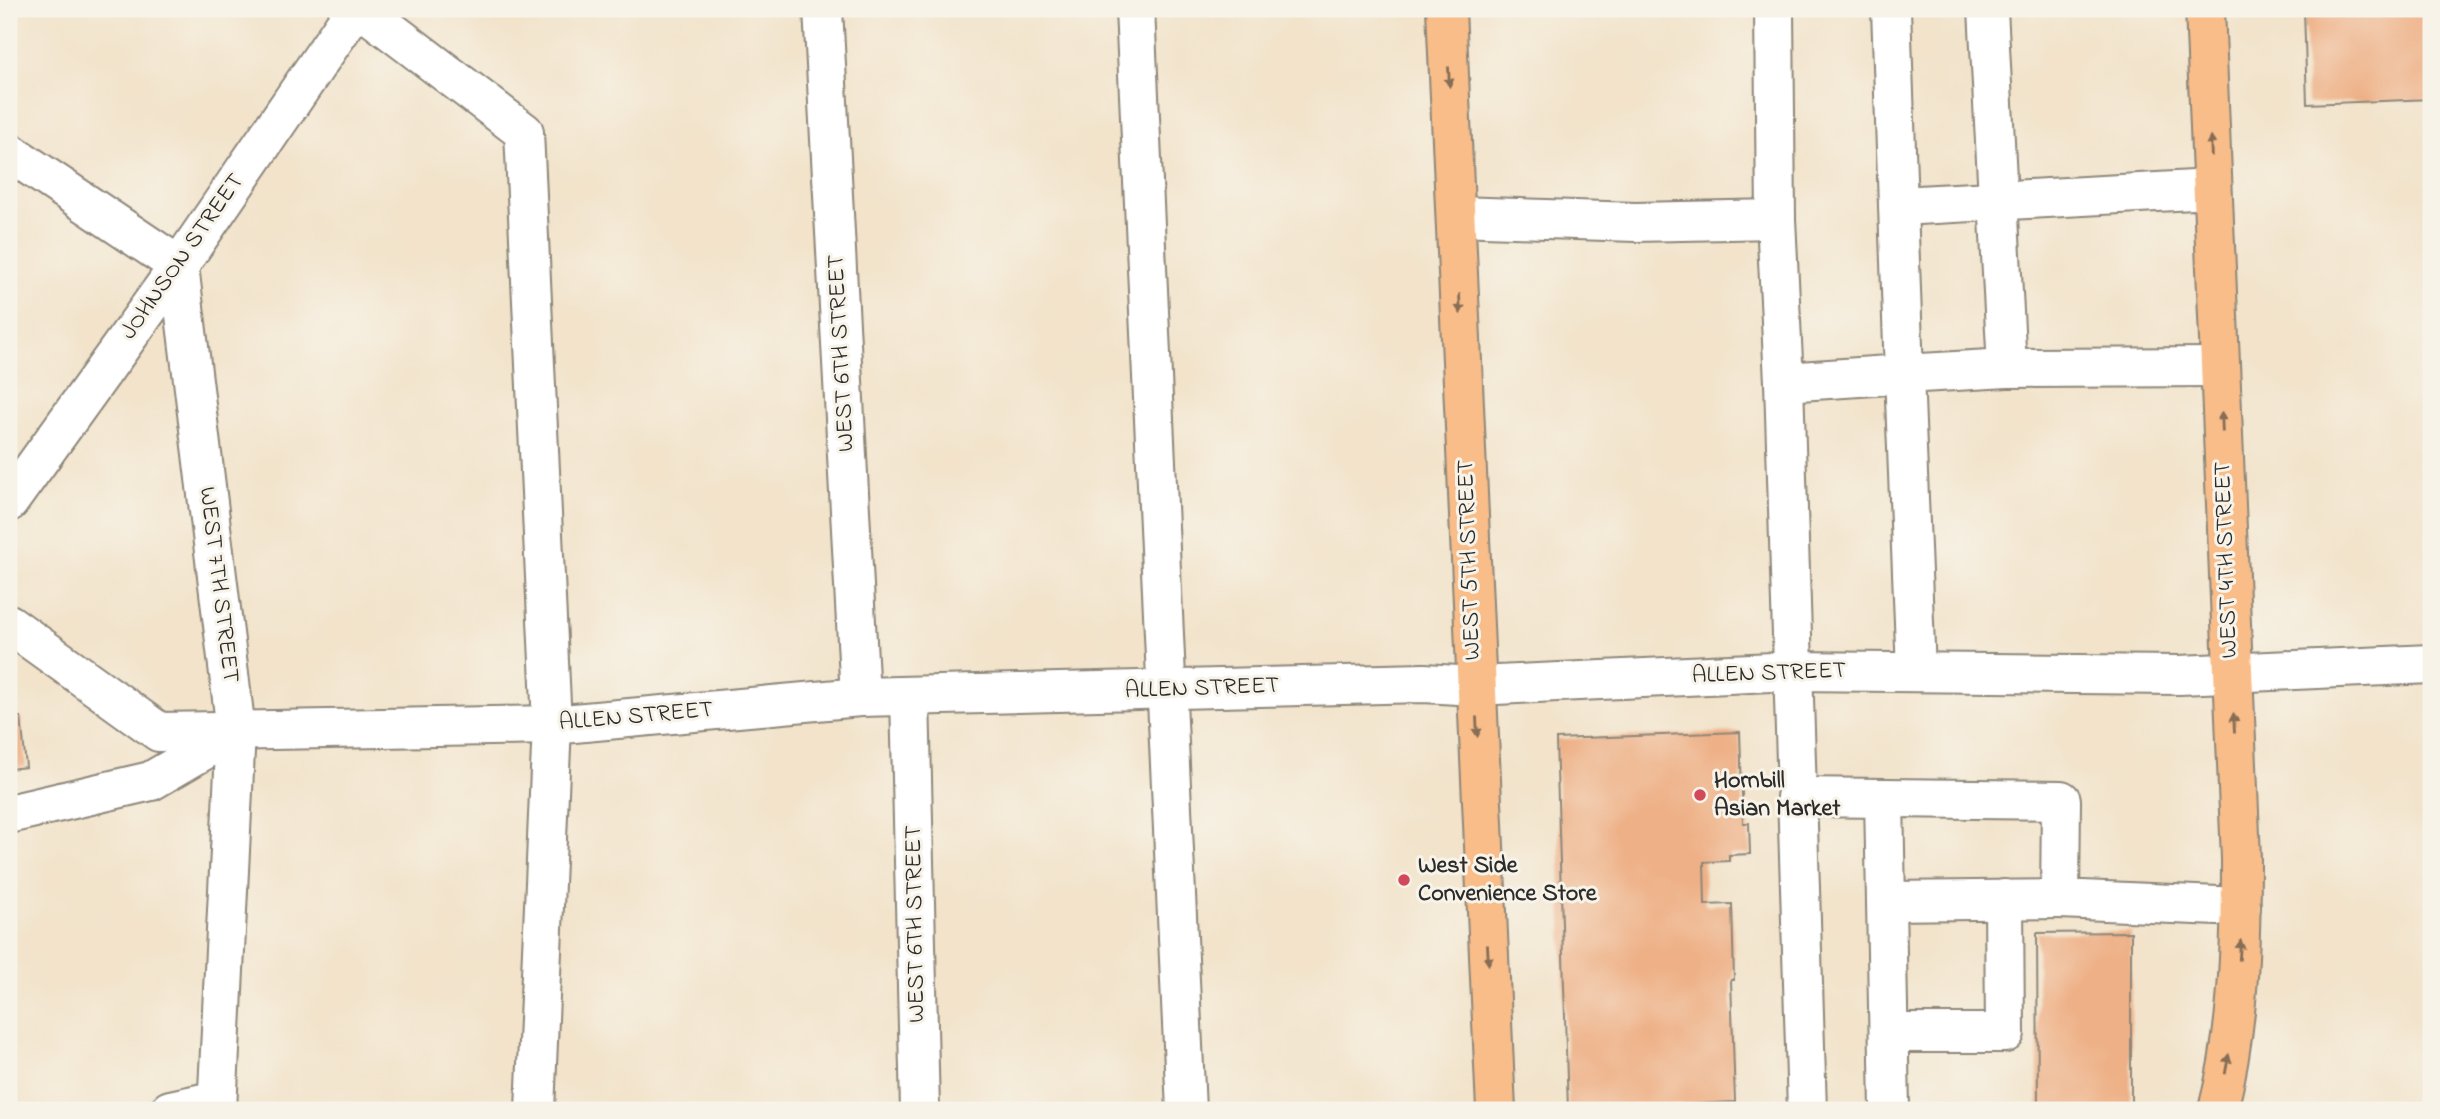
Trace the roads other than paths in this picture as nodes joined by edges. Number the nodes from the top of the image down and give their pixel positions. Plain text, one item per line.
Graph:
1 (355, 9) edge
2 (362, 9) edge
3 (823, 9) edge
4 (1135, 9) edge
5 (1446, 9) edge
6 (1774, 9) edge
7 (1891, 9) edge
8 (1988, 9) edge
9 (2205, 9) edge
10 (9, 152) edge
11 (2212, 189) junction
12 (1997, 201) junction
13 (1899, 206) junction
14 (1456, 216) junction
15 (1776, 219) junction
16 (178, 266) junction
17 (2219, 367) junction
18 (2007, 368) junction
19 (1904, 374) junction
20 (1784, 382) junction
21 (9, 502) edge
22 (9, 624) edge
23 (2431, 663) edge
24 (1792, 671) junction
25 (1916, 672) junction
26 (2232, 672) junction
27 (1475, 686) junction
28 (1168, 690) junction
29 (910, 696) junction
30 (860, 697) junction
31 (552, 725) junction
32 (236, 731) junction
33 (1796, 797) junction
34 (1884, 798) junction
35 (9, 814) edge
36 (2060, 898) junction
37 (2004, 899) junction
38 (1886, 901) junction
39 (2241, 907) junction
40 (1888, 1033) junction
41 (217, 1105) edge
42 (170, 1110) edge
43 (535, 1110) edge
44 (920, 1110) edge
45 (1186, 1110) edge
46 (1496, 1110) edge
47 (1807, 1110) edge
48 (1890, 1110) edge
49 (2218, 1110) edge

1 - 16 street, JOHNSON STREET
2 - 31 street
3 - 30 street, WEST 6TH STREET
4 - 28 street
5 -> 14 main road, WEST 5TH STREET
6 - 15 street
7 - 13 street
8 - 12 street
11 -> 9 main road, WEST 4TH STREET
10 - 16 street
11 - 12 street
11 - 17 main road, WEST 4TH STREET
12 - 13 street
12 - 18 street
13 - 19 street
14 - 15 street
14 -> 27 main road, WEST 5TH STREET
15 - 20 street
16 - 21 street, JOHNSON STREET
16 - 32 street, WEST 7TH STREET
17 - 18 street
26 -> 17 main road, WEST 4TH STREET
18 - 19 street
19 - 20 street
19 - 25 street
20 - 24 street
22 - 32 street, ALLEN STREET
23 - 26 street, ALLEN STREET
24 - 25 street, ALLEN STREET
24 - 27 street, ALLEN STREET
24 - 33 street
25 - 26 street, ALLEN STREET
39 -> 26 main road, WEST 4TH STREET
27 - 28 street, ALLEN STREET
27 -> 46 main road, WEST 5TH STREET
28 - 29 street, ALLEN STREET
28 - 45 street
29 - 30 street, ALLEN STREET
29 - 44 street, WEST 6TH STREET
30 - 31 street, ALLEN STREET
31 - 32 street, ALLEN STREET
31 - 43 street
32 - 35 street
32 - 41 street, WEST 7TH STREET
33 - 34 street
33 - 47 street
34 - 36 street
34 - 38 street
36 - 37 street
36 - 39 street
37 - 38 street
37 - 40 street
38 - 40 street
49 -> 39 main road, WEST 4TH STREET
40 - 48 street
41 - 42 street

